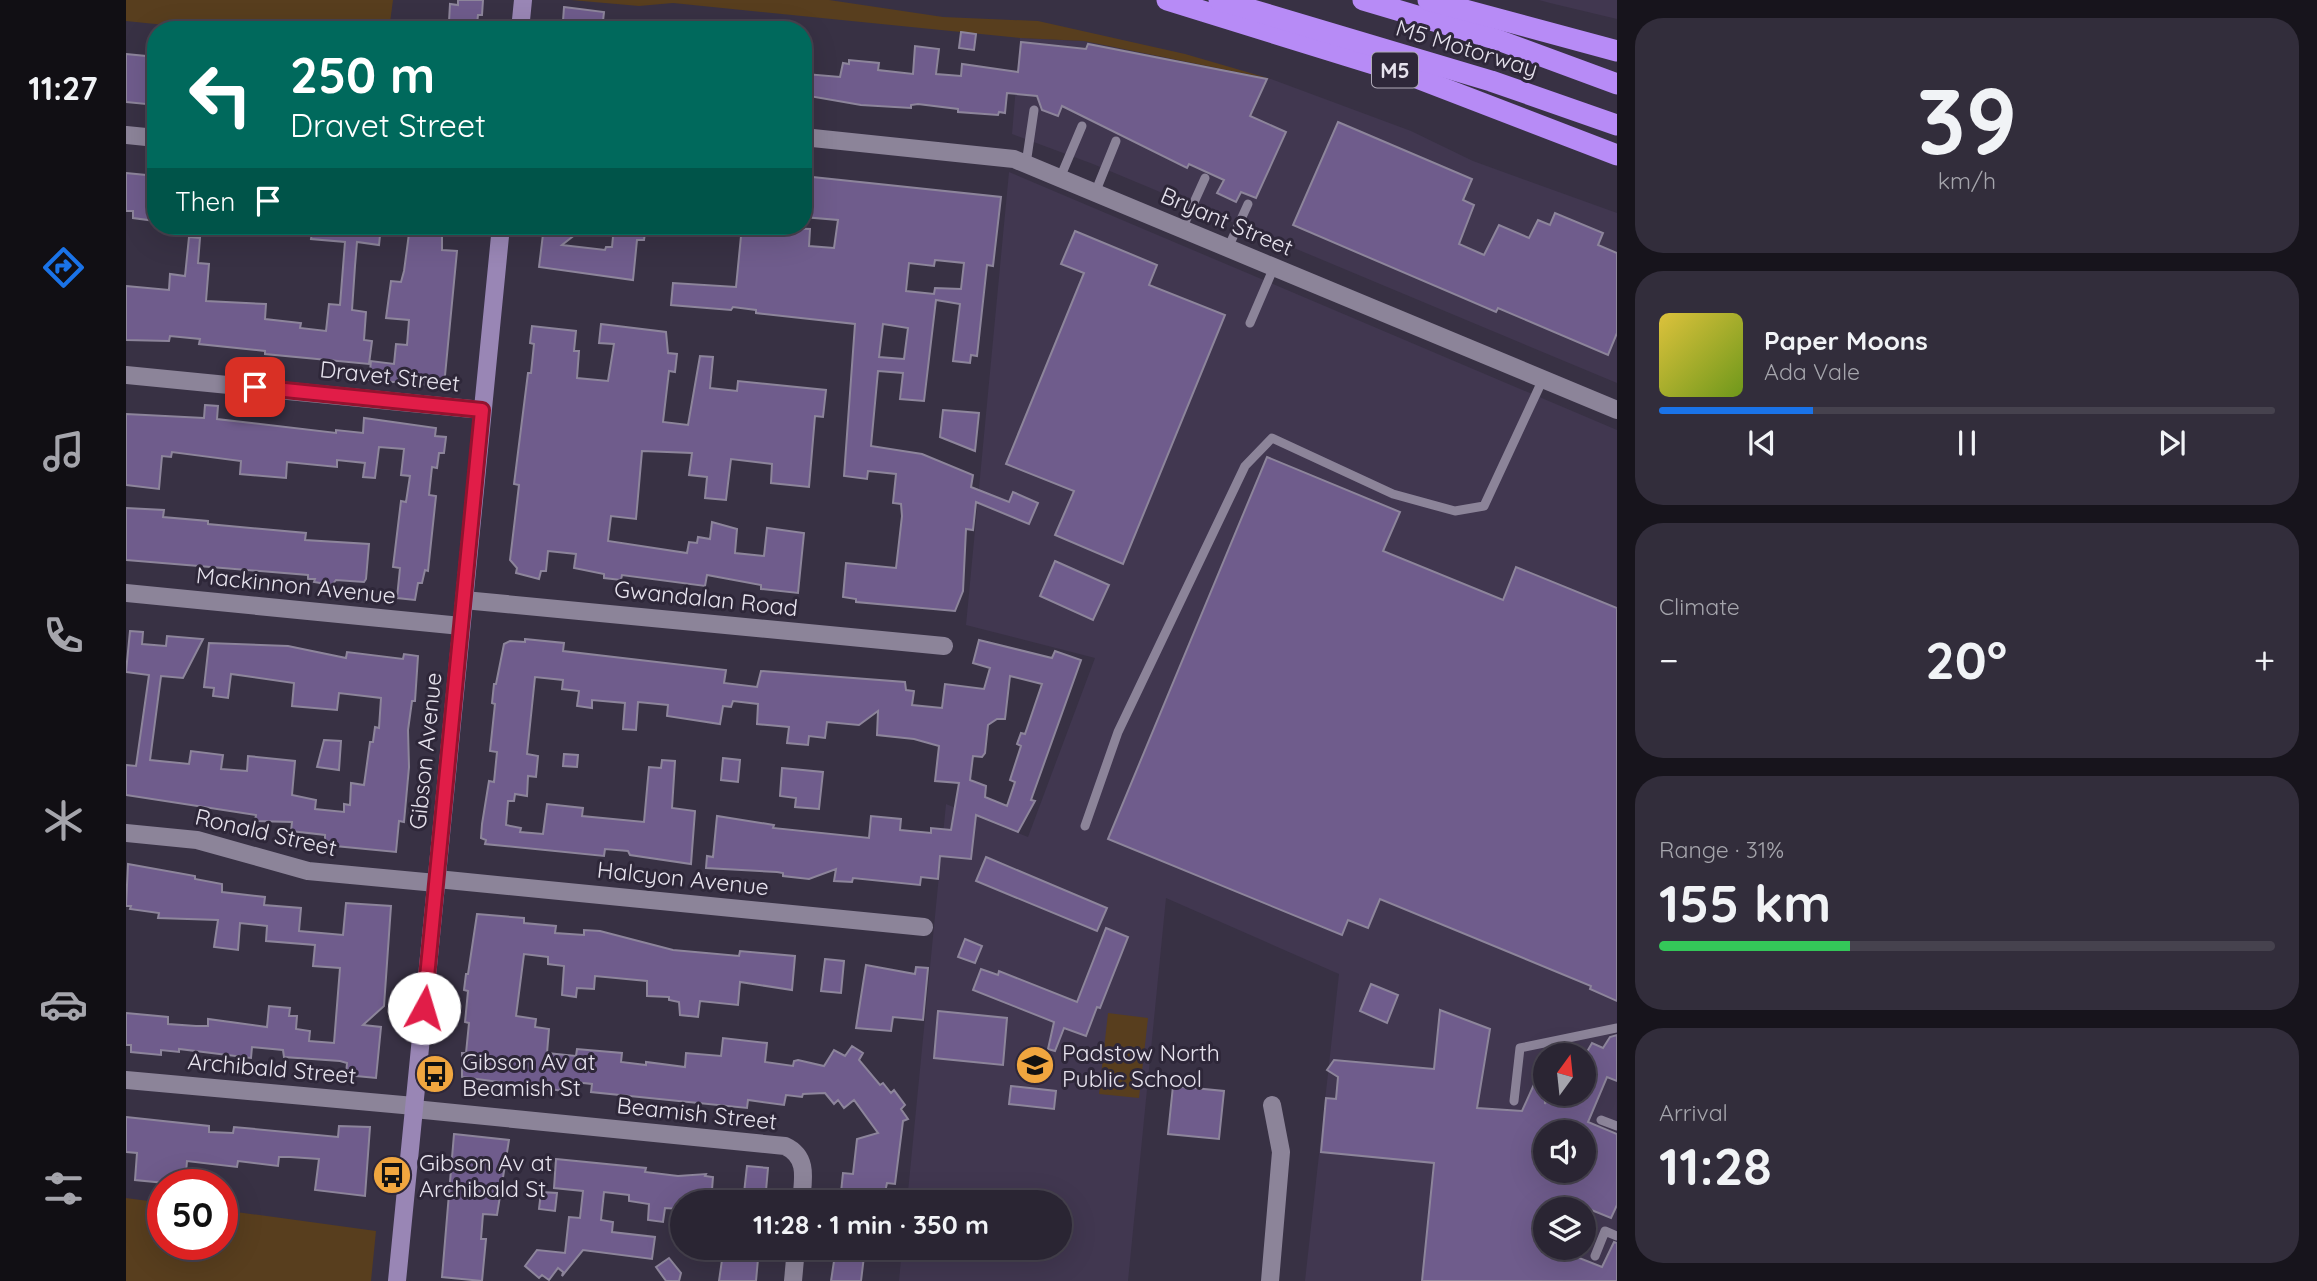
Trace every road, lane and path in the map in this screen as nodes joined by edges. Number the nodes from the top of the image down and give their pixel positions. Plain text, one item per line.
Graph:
1 (523, 0) edge
2 (1167, 0) edge
3 (1219, 0) edge
4 (1363, 0) edge
5 (1428, 0) edge
6 (521, 21) edge
7 (1617, 51) edge
8 (1617, 84) edge
9 (1034, 110) dead end
10 (1617, 125) edge
11 (1082, 127) dead end
12 (126, 135) edge
13 (147, 137) edge
14 (812, 138) edge
15 (1116, 141) dead end
16 (1617, 155) edge
17 (1026, 164) junction
18 (1060, 178) junction
19 (1205, 178) dead end
20 (1095, 192) junction
21 (1248, 204) dead end
22 (1182, 229) junction
23 (500, 235) edge
24 (1228, 248) junction
25 (1274, 267) junction
26 (1250, 323) dead end
27 (126, 375) edge
28 (1543, 379) junction
29 (482, 410) junction
30 (1617, 410) edge
31 (126, 593) edge
32 (464, 600) junction
33 (461, 626) junction
34 (944, 646) dead end
35 (1084, 826) dead end
36 (126, 832) edge
37 (436, 881) junction
38 (924, 927) dead end
39 (1617, 1028) edge
40 (126, 1080) edge
41 (1514, 1101) dead end
42 (1272, 1105) dead end
43 (414, 1107) junction
44 (1601, 1120) dead end
45 (1617, 1126) edge
46 (801, 1190) edge
47 (1617, 1236) edge
48 (1596, 1254) edge
49 (795, 1260) edge
50 (397, 1281) edge
51 (793, 1281) edge
52 (1270, 1281) edge

1 - 6 main road
2 - 16 highway, M5
3 - 10 highway, M5 Motorway / M5
4 - 8 highway, M5 Motorway
5 - 7 highway
9 - 17 lane
11 - 18 lane
12 - 13 street
14 - 17 street, Bryant Street
15 - 20 lane
17 - 18 street, Bryant Street
18 - 20 street, Bryant Street
19 - 22 lane
20 - 22 street, Bryant Street
21 - 24 lane
22 - 24 street, Bryant Street
23 - 29 main road, Gibson Avenue
24 - 25 street, Bryant Street
25 - 26 lane
25 - 28 street, Bryant Street
27 - 29 street, Dravet Street
28 - 30 street, Bryant Street
28 - 35 lane
29 - 32 main road, Gibson Avenue
31 - 33 street, Mackinnon Avenue
32 - 33 main road, Gibson Avenue
32 - 34 street, Gwandalan Road
33 - 37 main road, Gibson Avenue
36 - 37 street, Ronald Street
37 - 38 street, Halcyon Avenue
37 - 43 main road, Gibson Avenue
39 - 41 lane
40 - 43 street, Archibald Street
42 - 52 street
43 - 46 street, Beamish Street
43 - 50 main road, Gibson Avenue
44 - 45 lane
47 - 48 lane
49 - 51 street

